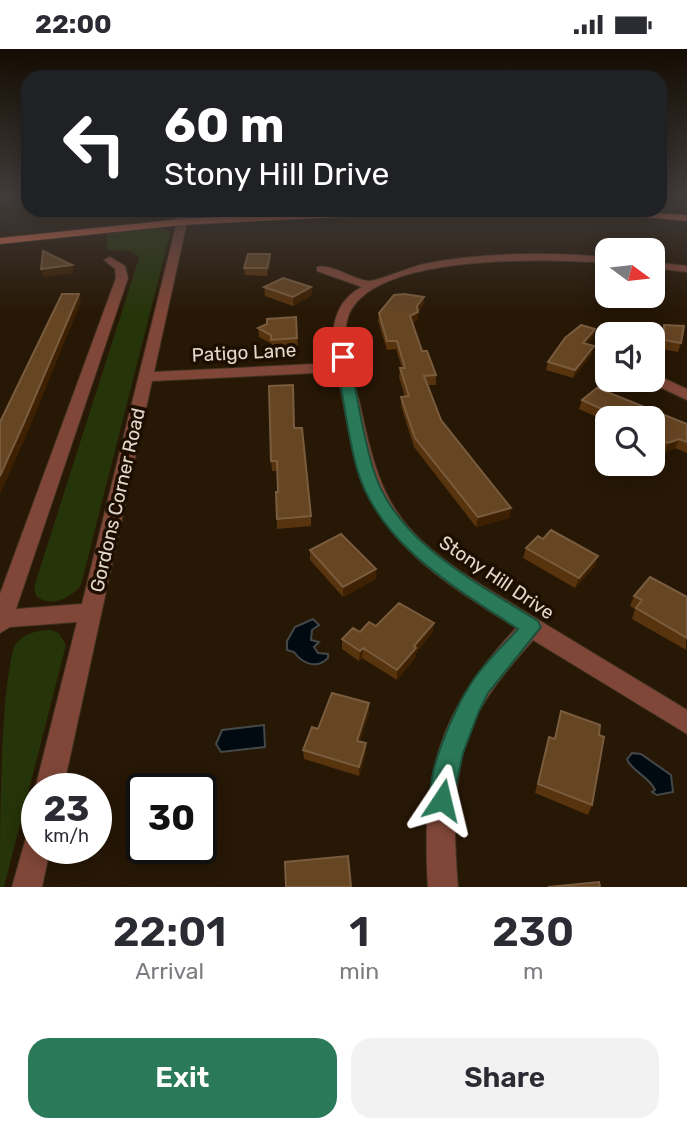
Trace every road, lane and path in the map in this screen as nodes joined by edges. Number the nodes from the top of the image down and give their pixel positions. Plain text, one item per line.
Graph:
1 (42, 235) edge
2 (176, 235) edge
3 (0, 241) edge
4 (595, 259) edge
5 (110, 260) dead end
6 (665, 266) edge
7 (321, 269) dead end
8 (687, 269) edge
9 (368, 285) junction
10 (344, 367) junction
11 (146, 377) junction
12 (665, 384) edge
13 (687, 395) edge
14 (90, 612) junction
15 (1, 621) edge
16 (531, 627) junction
17 (687, 723) edge
18 (53, 773) edge
19 (32, 864) edge
20 (27, 887) edge
21 (443, 887) edge

1 - 3 main road
2 - 11 street, Gordons Corner Road
4 - 9 street, Stony Hill Drive
5 - 15 street
6 - 8 street
7 - 9 street
9 - 10 street, Stony Hill Drive
10 - 11 street, Patigo Lane
10 - 16 street, Stony Hill Drive
11 - 14 street, Gordons Corner Road
12 - 13 street
14 - 15 street
14 - 18 street, Gordons Corner Road
16 - 17 street, Stony Hill Drive
16 - 21 street
19 - 20 street

